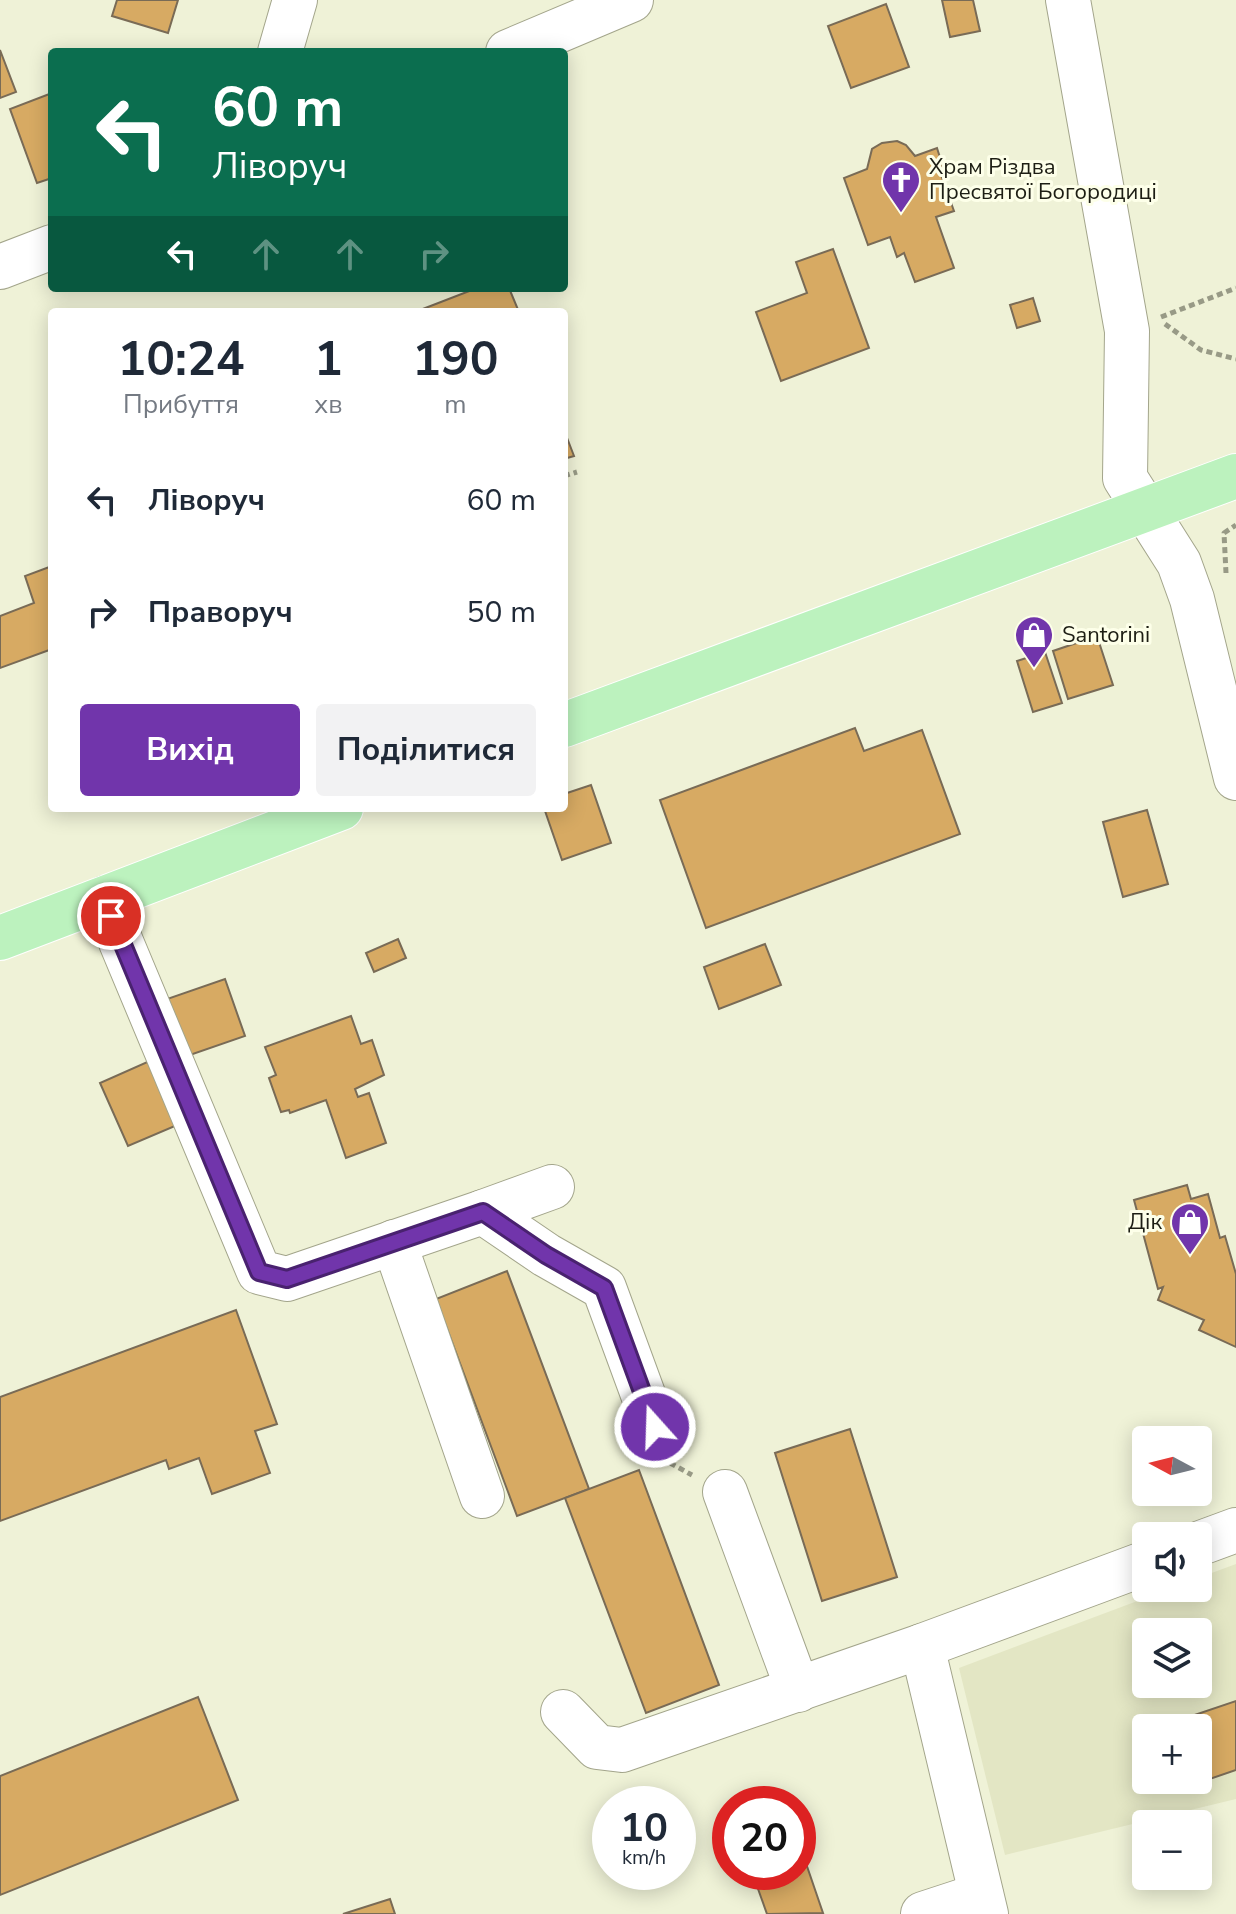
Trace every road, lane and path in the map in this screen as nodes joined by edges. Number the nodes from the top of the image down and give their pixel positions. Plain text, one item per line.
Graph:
1 (295, 0) edge
2 (631, 0) edge
3 (1068, 0) edge
4 (281, 48) edge
5 (517, 48) edge
6 (48, 249) edge
7 (0, 267) edge
8 (1236, 288) edge
9 (1236, 359) edge
10 (577, 472) dead end
11 (568, 475) edge
12 (1236, 476) edge
13 (1147, 510) junction
14 (568, 724) edge
15 (1236, 778) edge
16 (331, 812) edge
17 (105, 898) junction
18 (0, 938) edge
19 (552, 1187) dead end
20 (483, 1212) junction
21 (394, 1242) junction
22 (655, 1427) joint
23 (725, 1492) joint
24 (482, 1496) dead end
25 (1236, 1530) edge
26 (1212, 1539) edge
27 (1132, 1568) edge
28 (922, 1646) junction
29 (798, 1690) junction
30 (563, 1712) dead end
31 (983, 1904) edge
32 (923, 1914) edge

1 - 4 street
2 - 5 street
3 - 13 street
6 - 7 street
8 - 9 path
10 - 11 path
12 - 13 main road
13 - 14 main road
13 - 15 street
16 - 17 main road
17 - 18 main road
17 - 21 street
19 - 20 street
20 - 21 street
20 - 22 street
21 - 24 street
22 - 23 path
23 - 29 street
25 - 26 street
27 - 28 street
28 - 29 street
28 - 31 street
29 - 30 street
31 - 32 street

